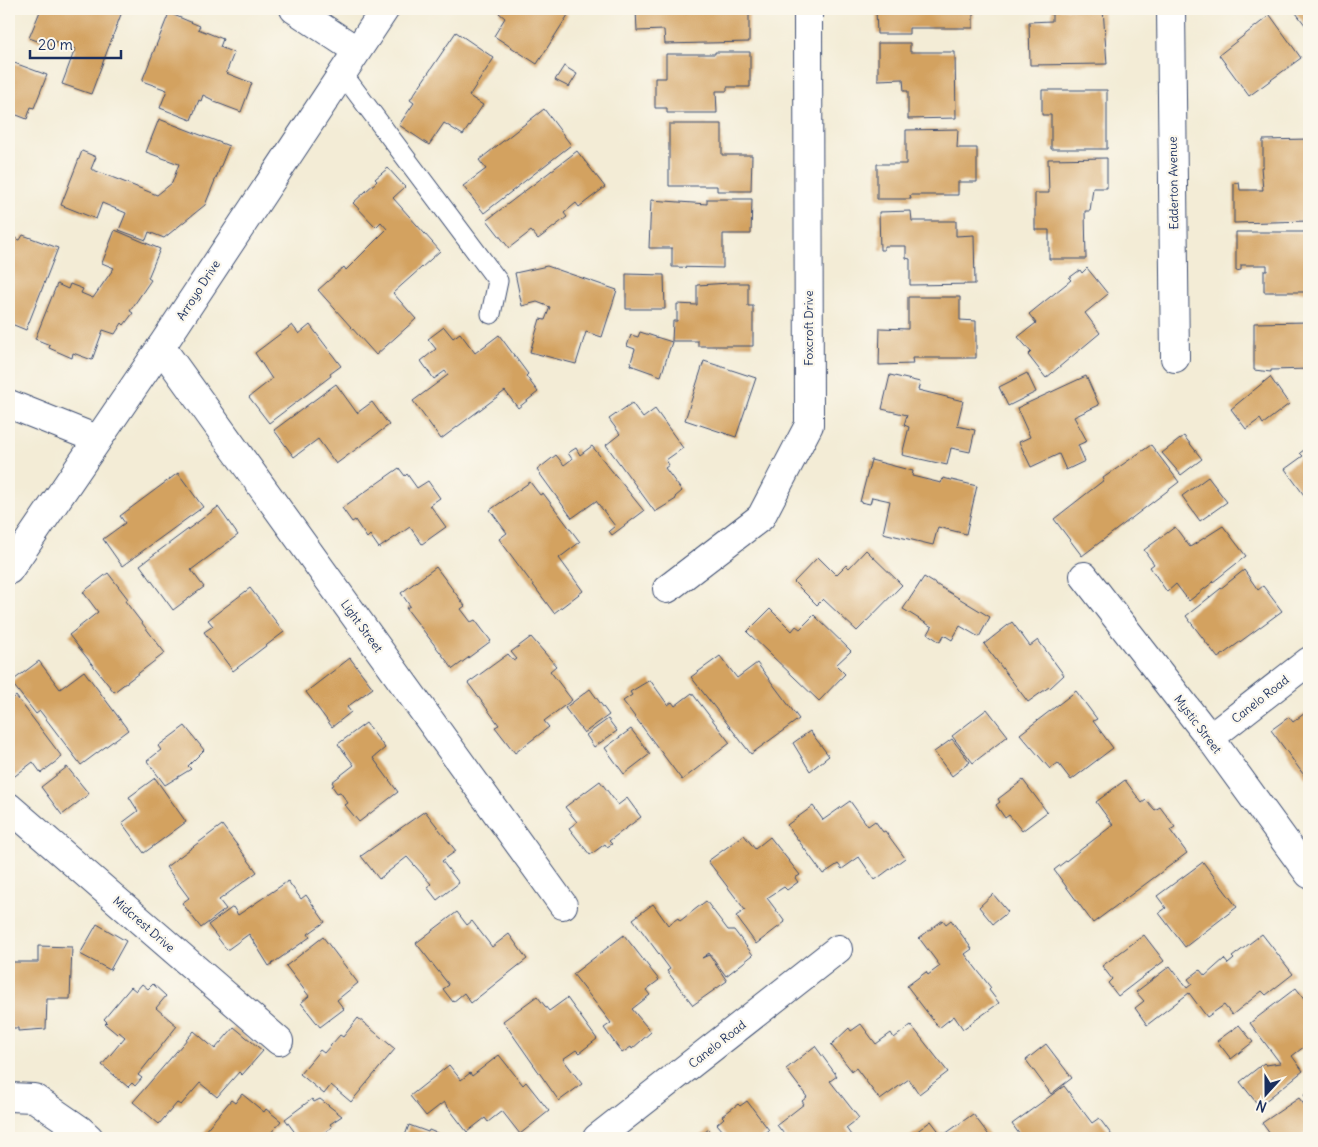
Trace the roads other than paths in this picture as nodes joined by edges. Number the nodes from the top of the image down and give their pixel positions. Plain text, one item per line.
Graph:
1 (294, 9) edge
2 (385, 9) edge
3 (808, 9) edge
4 (1171, 9) edge
5 (349, 62) junction
6 (491, 314) dead end
7 (161, 347) junction
8 (1175, 358) dead end
9 (9, 404) edge
10 (97, 439) junction
11 (9, 570) edge
12 (1084, 576) dead end
13 (667, 589) dead end
14 (1309, 661) edge
15 (1210, 738) junction
16 (9, 807) edge
17 (1309, 874) edge
18 (563, 905) dead end
19 (838, 949) dead end
20 (279, 1041) dead end
21 (9, 1097) edge
22 (89, 1138) edge
23 (597, 1138) edge

1 - 5 street
2 - 5 street, Arroyo Drive
3 - 13 street, Foxcroft Drive
4 - 8 street, Edderton Avenue
5 - 6 lane
5 - 7 street, Arroyo Drive
7 - 10 street, Arroyo Drive
7 - 18 street, Light Street
9 - 10 street
10 - 11 street, Arroyo Drive
12 - 15 street, Mystic Street
14 - 15 street, Canelo Road
15 - 17 street, Mystic Street
16 - 20 street, Midcrest Drive
19 - 23 street, Canelo Road
21 - 22 street

